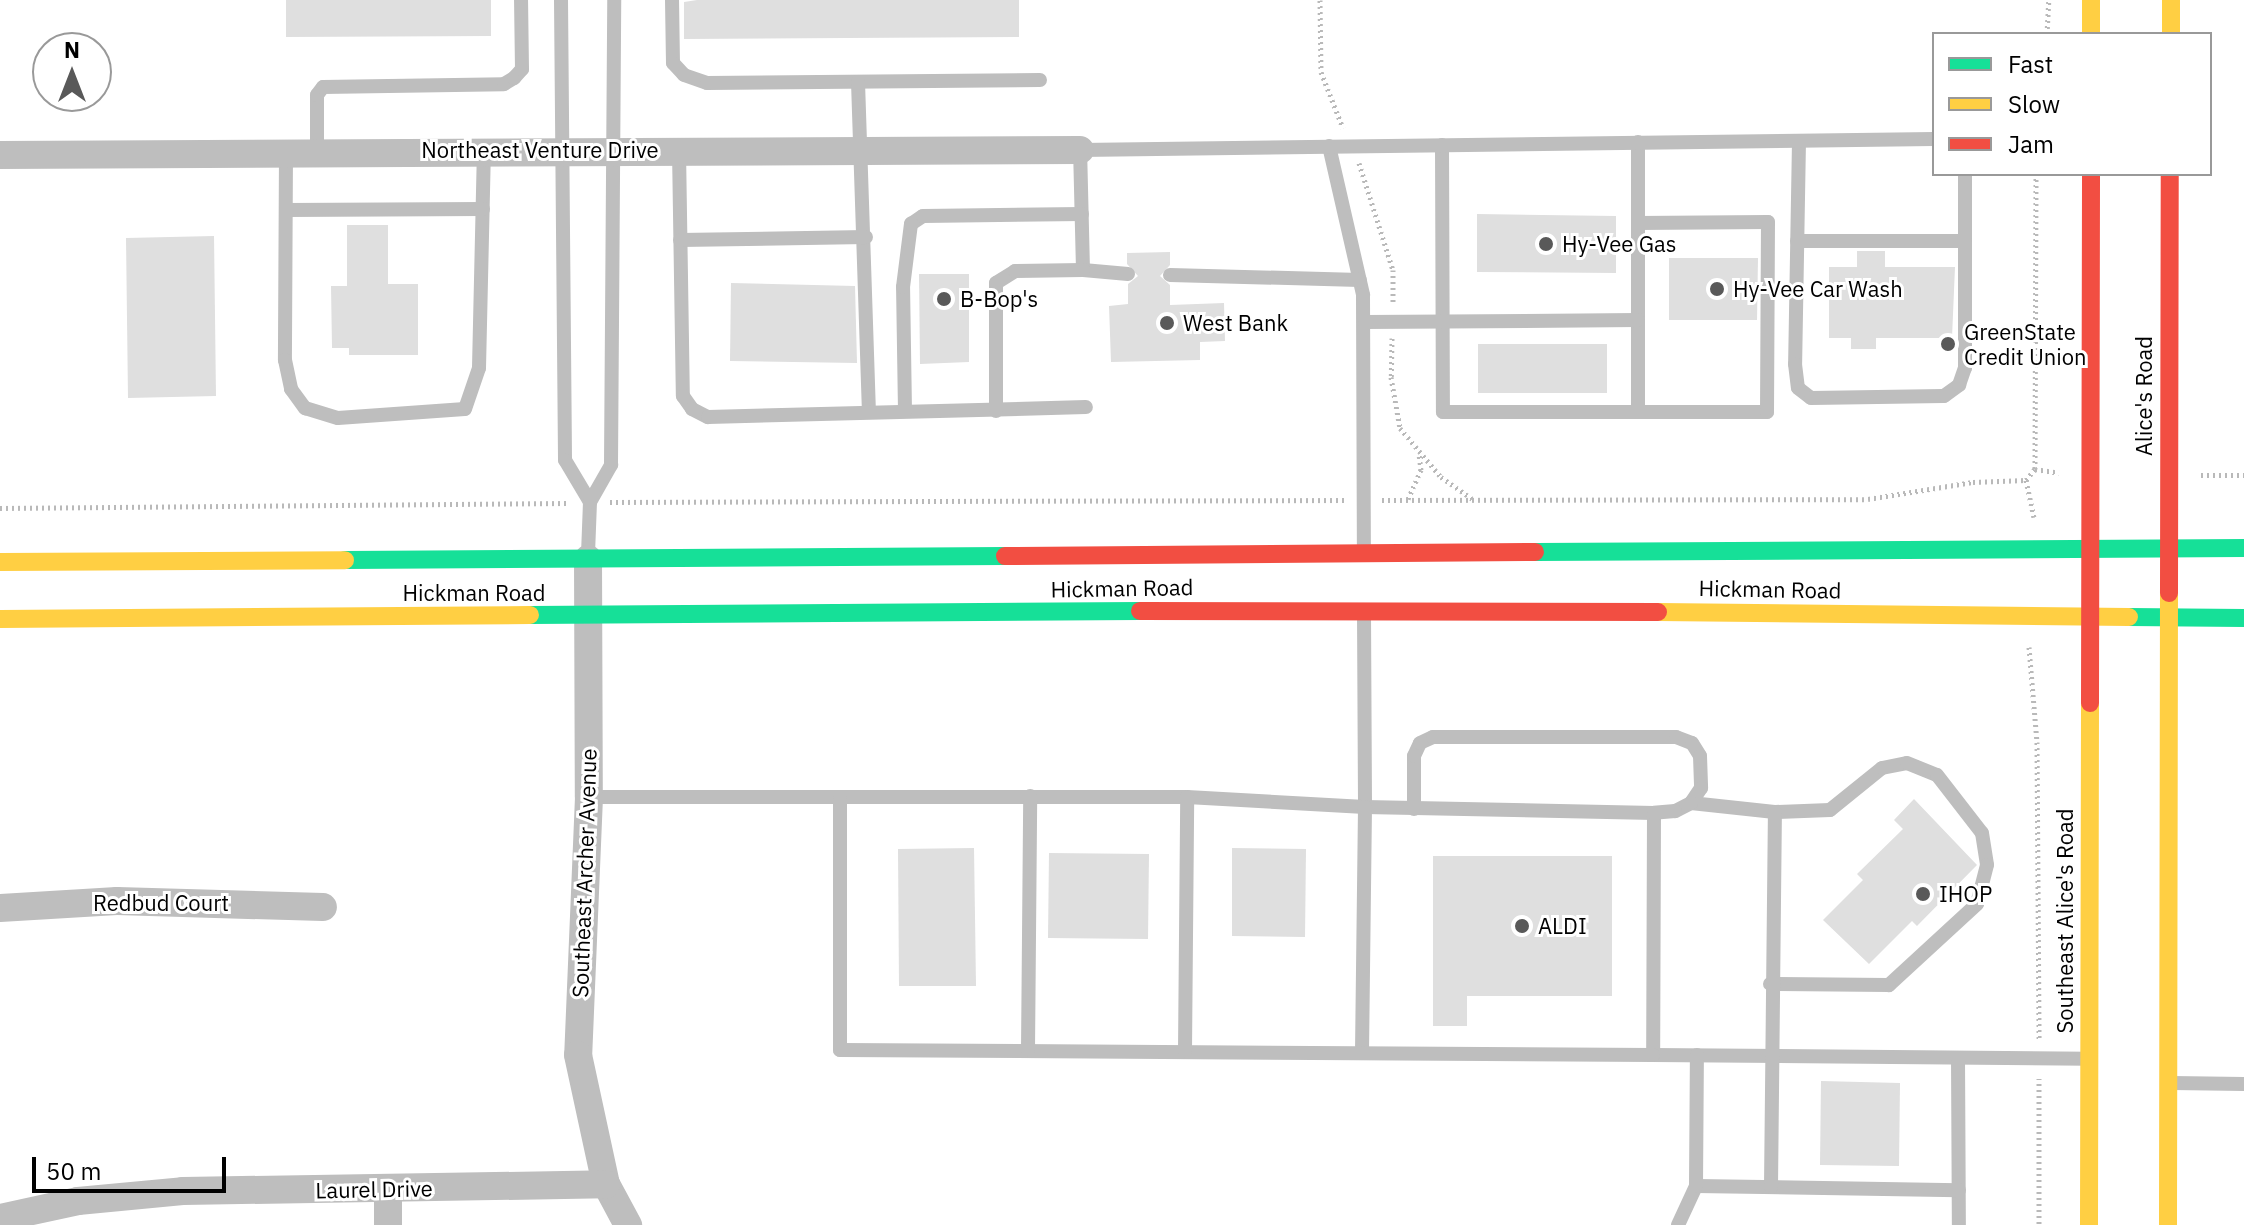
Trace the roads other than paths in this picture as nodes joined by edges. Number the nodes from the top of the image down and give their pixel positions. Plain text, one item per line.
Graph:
1 (521, 0) edge
2 (561, 0) edge
3 (614, 0) edge
4 (672, 0) edge
5 (2091, 0) edge
6 (2171, 0) edge
7 (2091, 32) edge
8 (2171, 32) edge
9 (1040, 80) dead end
10 (858, 82) junction
11 (1932, 139) edge
12 (1799, 141) junction
13 (1638, 142) junction
14 (1442, 145) junction
15 (1329, 146) junction
16 (611, 149) junction
17 (679, 149) junction
18 (564, 150) junction
19 (861, 150) junction
20 (1080, 150) junction
21 (484, 151) junction
22 (286, 152) junction
23 (317, 152) junction
24 (0, 155) edge
25 (1965, 176) edge
26 (2091, 176) edge
27 (2170, 176) edge
28 (483, 209) junction
29 (286, 210) junction
30 (1082, 214) junction
31 (1638, 223) junction
32 (866, 237) junction
33 (680, 240) junction
34 (1797, 241) junction
35 (1965, 241) junction
36 (1083, 270) junction
37 (1128, 274) dead end
38 (1170, 275) dead end
39 (1360, 280) junction
40 (1638, 320) junction
41 (1443, 321) junction
42 (1365, 322) junction
43 (1086, 407) dead end
44 (905, 411) junction
45 (996, 411) junction
46 (869, 412) junction
47 (1638, 412) junction
48 (590, 502) junction
49 (2090, 547) junction
50 (2168, 548) junction
51 (2244, 548) edge
52 (1364, 554) junction
53 (588, 559) junction
54 (0, 562) edge
55 (1364, 610) junction
56 (588, 615) junction
57 (2090, 617) junction
58 (2168, 618) junction
59 (2244, 618) edge
60 (0, 619) edge
61 (1030, 796) junction
62 (589, 797) junction
63 (1187, 797) junction
64 (840, 799) junction
65 (1691, 803) junction
66 (1365, 807) junction
67 (1414, 809) junction
68 (1775, 812) junction
69 (1654, 813) junction
70 (323, 907) dead end
71 (0, 908) edge
72 (1770, 984) junction
73 (1028, 1050) junction
74 (1185, 1051) junction
75 (1362, 1051) junction
76 (1653, 1055) junction
77 (1697, 1055) junction
78 (1769, 1055) junction
79 (1958, 1058) junction
80 (2088, 1059) junction
81 (2168, 1083) junction
82 (2244, 1084) edge
83 (606, 1184) junction
84 (1696, 1186) junction
85 (1771, 1187) junction
86 (388, 1190) junction
87 (1959, 1190) junction
88 (0, 1218) edge
89 (388, 1225) edge
90 (628, 1225) edge
91 (1678, 1225) edge
92 (1959, 1225) edge
93 (2089, 1225) edge
94 (2168, 1225) edge

1 - 23 lane
2 - 18 lane
3 - 16 lane
4 - 10 lane
5 - 7 main road
6 - 8 main road
9 - 10 lane
10 - 19 lane
11 - 12 lane
12 - 13 lane
12 - 34 lane
13 - 14 lane
13 - 31 lane
14 - 15 lane
14 - 41 lane
15 - 20 lane
15 - 39 lane
16 - 17 street, Northeast Venture Drive
16 - 18 street, Northeast Venture Drive
16 - 48 lane
17 - 19 street, Northeast Venture Drive
17 - 33 lane
18 - 21 street, Northeast Venture Drive
18 - 48 lane
19 - 20 street, Northeast Venture Drive
19 - 32 lane
20 - 30 lane
21 - 23 street, Northeast Venture Drive
21 - 28 lane
22 - 23 street, Northeast Venture Drive
22 - 24 street, Northeast Venture Drive
22 - 29 lane
25 - 35 lane
26 - 49 main road
27 - 50 main road, Alice's Road
28 - 29 lane
28 - 29 lane
30 - 36 lane
30 - 44 lane
31 - 40 lane
31 - 47 lane
32 - 33 lane
32 - 46 lane
33 - 46 lane
34 - 35 lane
34 - 35 lane
36 - 37 lane
36 - 45 lane
38 - 39 lane
39 - 42 lane
40 - 41 lane
40 - 47 lane
41 - 42 lane
41 - 47 lane
42 - 52 lane
43 - 45 lane
44 - 45 lane
44 - 46 lane
48 - 53 lane
49 - 50 main road, Hickman Road
49 - 52 main road, Hickman Road
49 - 57 main road
50 - 51 main road, Hickman Road
50 - 58 main road, Alice's Road
52 - 53 main road, Hickman Road
53 - 54 main road, Hickman Road
53 - 56 street, Southeast Archer Avenue
55 - 56 main road, Hickman Road
55 - 57 main road, Hickman Road
55 - 66 lane
56 - 60 main road, Hickman Road
56 - 62 street, Southeast Archer Avenue
57 - 58 main road, Hickman Road
57 - 80 main road, Southeast Alice's Road
58 - 59 main road, Hickman Road
58 - 81 main road
61 - 63 lane
61 - 64 lane
61 - 73 lane
62 - 64 lane
62 - 83 street, Southeast Archer Avenue
63 - 66 lane
63 - 74 lane
64 - 73 lane
65 - 67 lane
65 - 68 lane
65 - 69 lane
66 - 67 lane
66 - 75 lane
67 - 69 lane
68 - 72 lane
68 - 72 lane
69 - 76 lane
70 - 71 street, Redbud Court
72 - 78 lane
73 - 74 lane
74 - 75 lane
75 - 76 lane
76 - 77 lane
77 - 78 lane
77 - 84 lane
78 - 79 lane
78 - 85 lane
79 - 80 lane
79 - 87 lane
80 - 93 main road, Southeast Alice's Road
81 - 82 lane
81 - 94 main road
83 - 86 street, Laurel Drive
83 - 90 street, Southeast Archer Avenue
84 - 85 lane
84 - 91 lane
85 - 87 lane
86 - 88 street, Laurel Drive
86 - 89 street
87 - 92 lane

